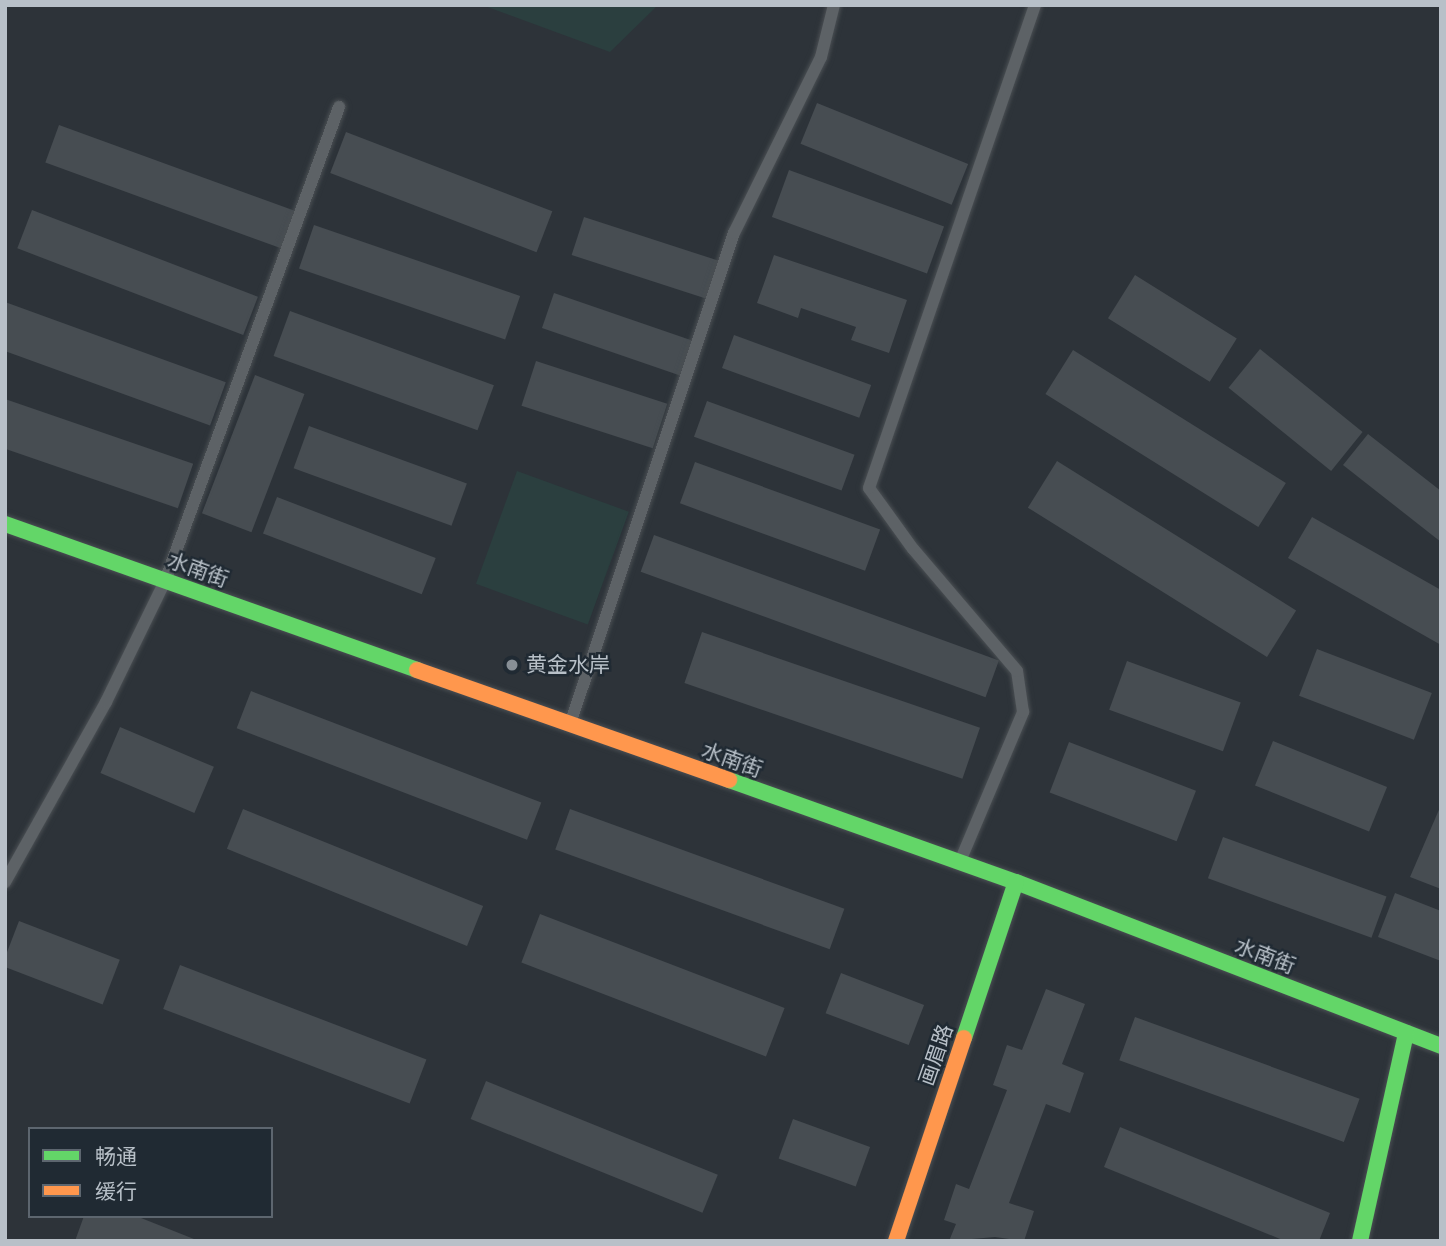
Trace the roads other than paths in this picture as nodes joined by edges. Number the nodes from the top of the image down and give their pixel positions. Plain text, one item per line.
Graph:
1 (834, 5) edge
2 (1035, 5) edge
3 (339, 107) dead end
4 (5, 524) edge
5 (165, 581) junction
6 (570, 724) junction
7 (960, 863) junction
8 (5, 882) edge
9 (1016, 882) junction
10 (1406, 1033) junction
11 (1441, 1046) edge
12 (896, 1241) edge
13 (1360, 1241) edge

1 - 6 lane
2 - 7 lane
3 - 5 lane
4 - 5 street, 水南街
5 - 6 street, 水南街
5 - 8 lane
6 - 7 street, 水南街
7 - 9 street, 水南街
9 - 10 street, 水南街
9 - 12 street, 画眉路
10 - 11 street, 水南街
10 - 13 street

